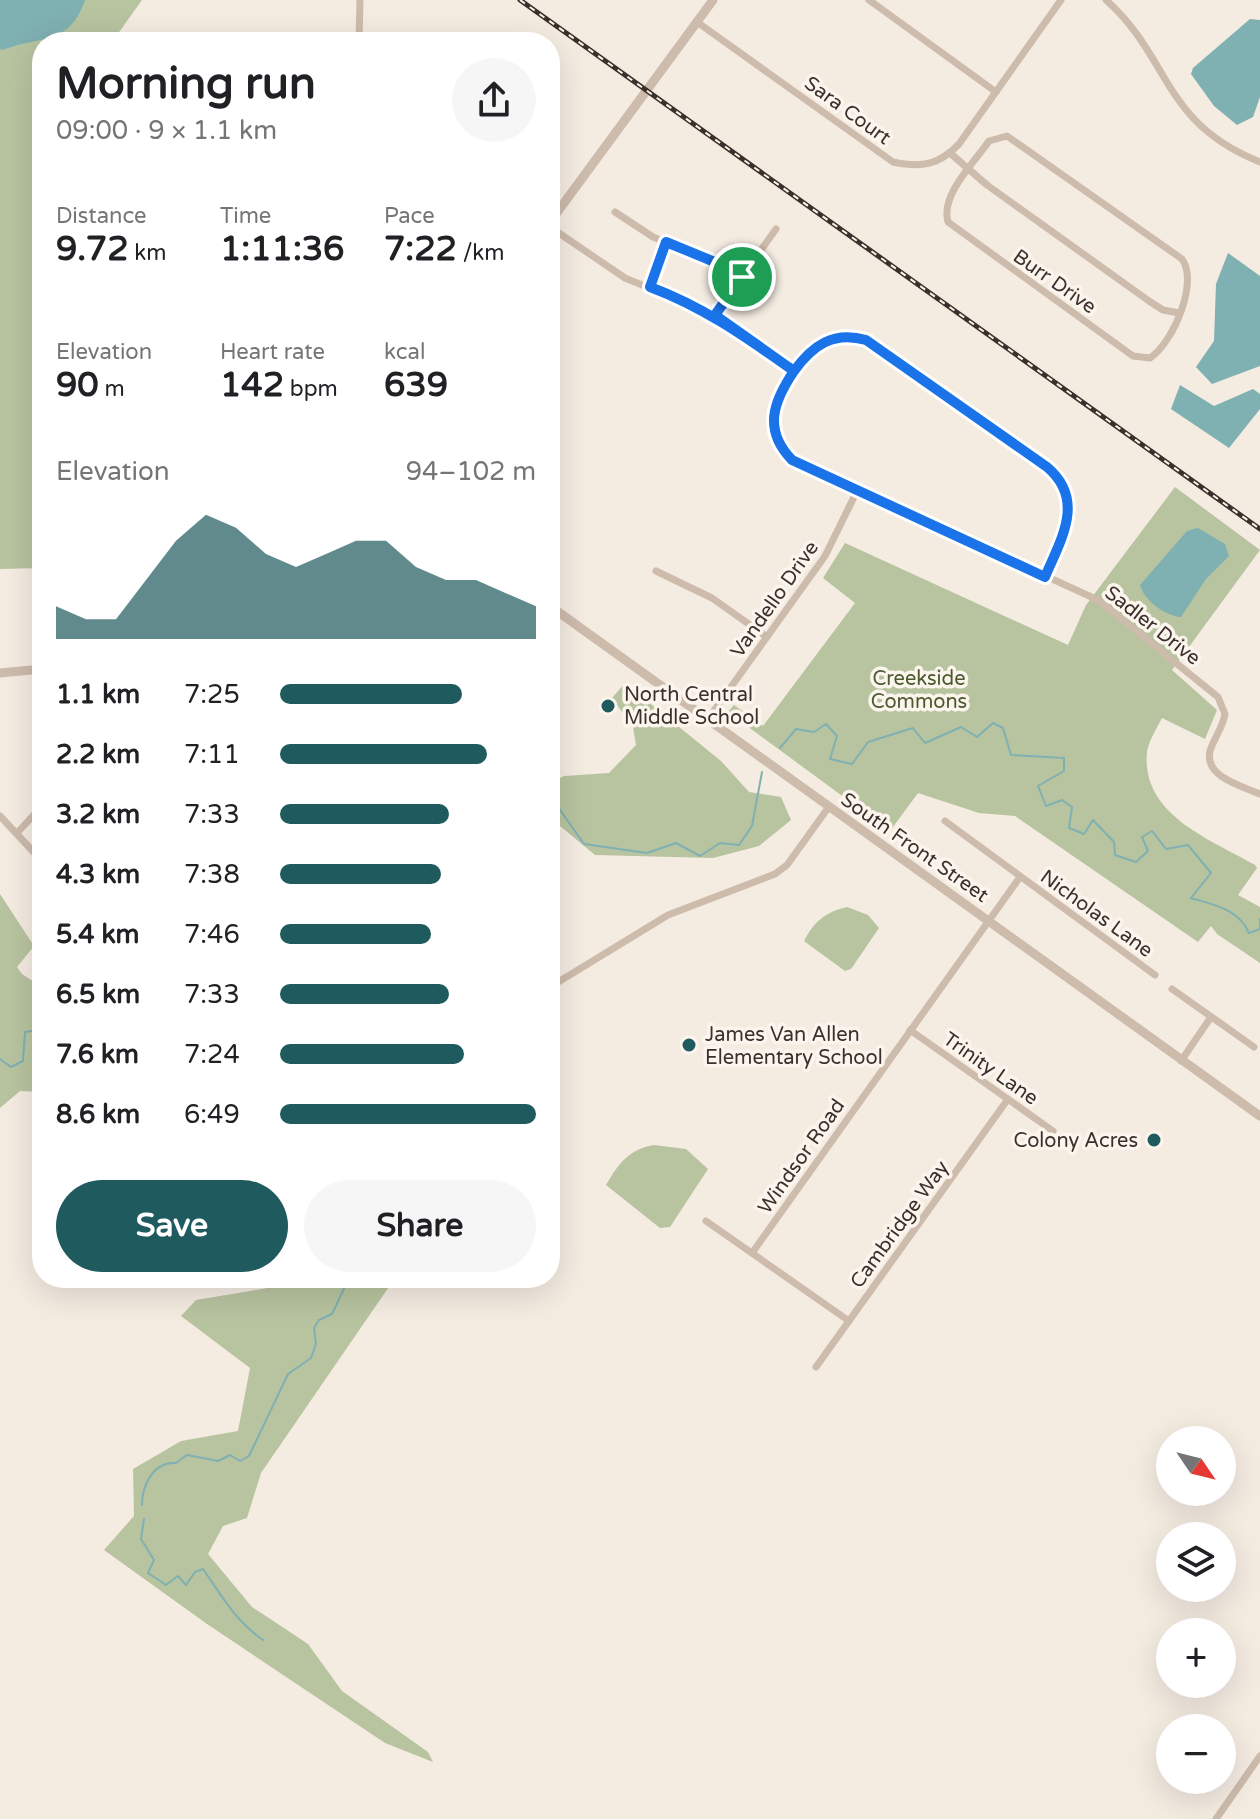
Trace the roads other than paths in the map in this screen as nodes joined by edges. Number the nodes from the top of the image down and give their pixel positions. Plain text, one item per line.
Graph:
1 (360, 0) edge
2 (713, 0) edge
3 (869, 0) edge
4 (1061, 0) edge
5 (1106, 0) edge
6 (697, 22) junction
7 (359, 32) edge
8 (996, 92) junction
9 (950, 153) junction
10 (1260, 162) edge
11 (968, 171) junction
12 (560, 210) edge
13 (615, 212) dead end
14 (776, 229) dead end
15 (560, 232) edge
16 (666, 242) junction
17 (742, 277) junction
18 (650, 287) junction
19 (1179, 313) junction
20 (715, 315) junction
21 (794, 371) junction
22 (857, 491) junction
23 (656, 571) dead end
24 (1045, 577) junction
25 (560, 613) edge
26 (767, 637) junction
27 (32, 670) edge
28 (0, 673) edge
29 (708, 719) junction
30 (1260, 794) edge
31 (828, 808) junction
32 (0, 816) edge
33 (32, 817) edge
34 (945, 821) dead end
35 (18, 832) junction
36 (32, 849) edge
37 (1020, 877) junction
38 (988, 921) junction
39 (1155, 975) dead end
40 (560, 981) edge
41 (1172, 989) dead end
42 (1211, 1017) junction
43 (910, 1030) junction
44 (1254, 1047) dead end
45 (1181, 1061) junction
46 (1008, 1099) junction
47 (1260, 1116) edge
48 (1053, 1131) dead end
49 (706, 1221) dead end
50 (752, 1253) junction
51 (849, 1321) junction
52 (816, 1367) dead end
53 (1260, 1756) edge
54 (1216, 1819) edge

1 - 7 street
2 - 6 street
3 - 8 street
4 - 8 street
5 - 10 street
6 - 9 street, Sara Court
6 - 12 street
8 - 9 street
9 - 11 street, Burr Drive
11 - 19 street, Burr Drive
11 - 19 street, Burr Drive
11 - 19 street, Burr Drive
13 - 16 street
14 - 17 street
15 - 18 street
16 - 17 street
16 - 18 street
17 - 20 street
18 - 20 street
20 - 21 street
21 - 22 street, Sadler Drive
21 - 24 street, Sadler Drive
22 - 24 street, Sadler Drive
22 - 26 street, Vandello Drive
23 - 26 street
24 - 30 street, Sadler Drive
25 - 29 street, South Front Street
26 - 29 street, Vandello Drive
27 - 28 street
29 - 31 street, South Front Street
31 - 38 street, South Front Street
31 - 40 street
32 - 35 street
33 - 35 street
34 - 37 street, Nicholas Lane
35 - 36 street
37 - 38 street, Nicholas Lane
37 - 39 street, Nicholas Lane
38 - 43 street, Windsor Road
38 - 45 street, South Front Street
41 - 42 street
42 - 44 street
42 - 45 street
43 - 46 street, Trinity Lane
43 - 50 street, Windsor Road
45 - 47 street, South Front Street
46 - 48 street, Trinity Lane
46 - 51 street, Cambridge Way
49 - 50 street
50 - 51 street
51 - 52 street, Cambridge Way
53 - 54 street

